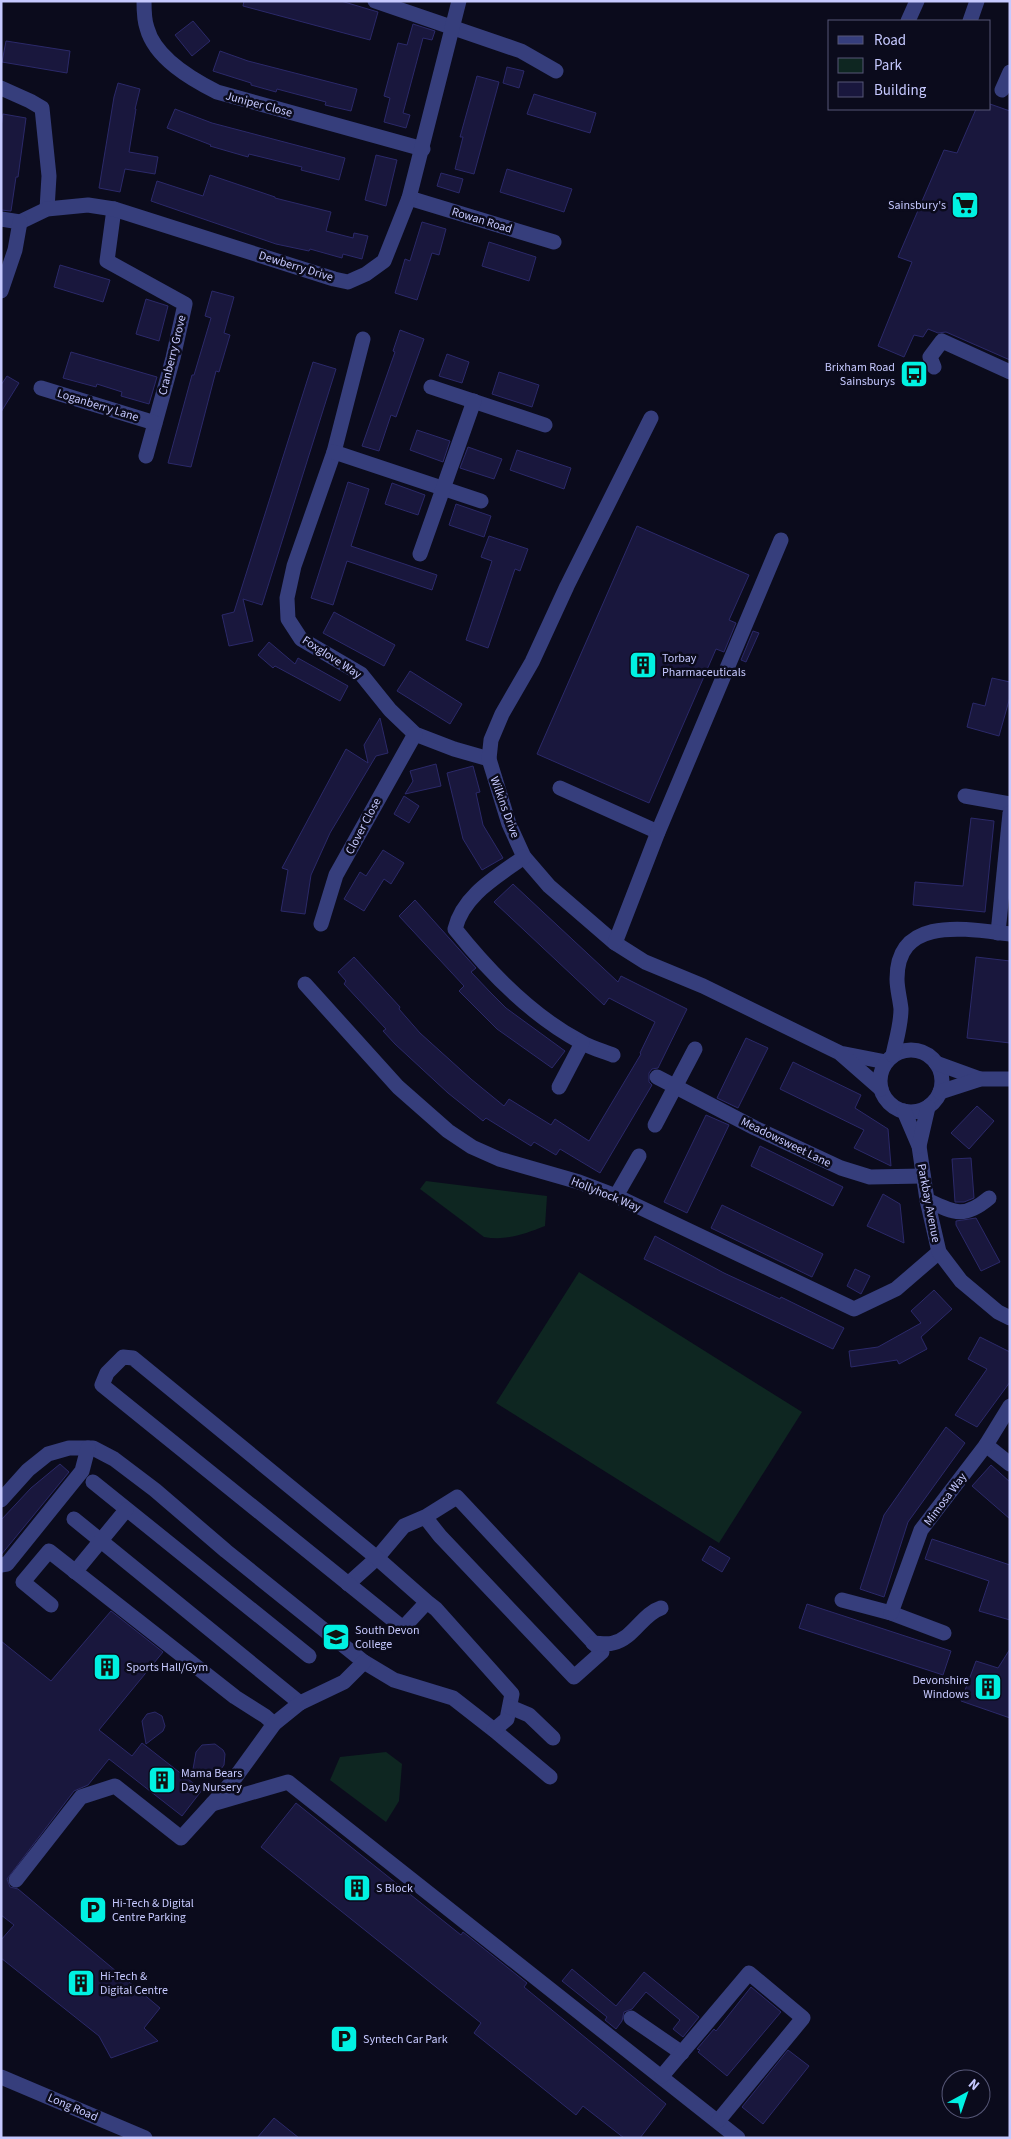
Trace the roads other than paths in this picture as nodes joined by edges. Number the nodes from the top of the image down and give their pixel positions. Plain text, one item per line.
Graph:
1 (144, 1) edge
2 (375, 1) edge
3 (459, 1) edge
4 (917, 1) edge
5 (977, 1) edge
6 (908, 20) edge
7 (970, 20) edge
8 (452, 27) junction
9 (556, 70) dead end
10 (1010, 72) edge
11 (1, 88) edge
12 (1002, 90) dead end
13 (423, 149) junction
14 (409, 198) junction
15 (47, 209) junction
16 (114, 209) junction
17 (1, 219) edge
18 (20, 222) junction
19 (554, 242) dead end
20 (1, 291) edge
21 (363, 340) dead end
22 (934, 367) dead end
23 (1010, 372) edge
24 (431, 387) dead end
25 (41, 388) dead end
26 (474, 401) junction
27 (651, 418) dead end
28 (155, 423) junction
29 (545, 425) dead end
30 (334, 452) junction
31 (146, 456) dead end
32 (442, 488) junction
33 (481, 501) dead end
34 (781, 540) dead end
35 (420, 554) dead end
36 (416, 734) junction
37 (488, 759) junction
38 (560, 788) dead end
39 (965, 796) dead end
40 (1010, 804) edge
41 (1010, 813) edge
42 (658, 832) junction
43 (1008, 854) edge
44 (524, 857) junction
45 (321, 924) dead end
46 (1004, 934) edge
47 (615, 944) junction
48 (305, 984) dead end
49 (900, 1027) junction
50 (582, 1042) junction
51 (695, 1049) dead end
52 (920, 1051) junction
53 (840, 1053) junction
54 (613, 1055) dead end
55 (890, 1058) junction
56 (936, 1063) junction
57 (657, 1077) dead end
58 (980, 1079) junction
59 (1010, 1079) edge
60 (559, 1087) dead end
61 (676, 1087) junction
62 (881, 1089) junction
63 (940, 1092) junction
64 (928, 1107) junction
65 (904, 1111) junction
66 (655, 1125) dead end
67 (919, 1146) junction
68 (639, 1156) dead end
69 (923, 1176) junction
70 (616, 1196) junction
71 (989, 1198) dead end
72 (927, 1200) junction
73 (939, 1252) junction
74 (1010, 1318) edge
75 (1010, 1406) edge
76 (986, 1445) junction
77 (88, 1448) junction
78 (1010, 1464) edge
79 (93, 1482) dead end
80 (1, 1500) edge
81 (126, 1510) junction
82 (425, 1517) junction
83 (74, 1519) dead end
84 (100, 1541) junction
85 (377, 1558) junction
86 (1, 1565) edge
87 (74, 1572) junction
88 (348, 1584) junction
89 (842, 1600) dead end
90 (427, 1602) junction
91 (51, 1605) dead end
92 (661, 1608) dead end
93 (891, 1613) junction
94 (944, 1634) dead end
95 (593, 1643) junction
96 (309, 1656) dead end
97 (364, 1662) junction
98 (300, 1703) junction
99 (510, 1707) junction
100 (274, 1724) junction
101 (494, 1730) junction
102 (553, 1738) dead end
103 (550, 1777) dead end
104 (212, 1804) junction
105 (16, 1880) dead end
106 (631, 2018) dead end
107 (682, 2052) junction
108 (662, 2076) junction
109 (1, 2077) edge
110 (718, 2121) junction
111 (145, 2138) edge
112 (738, 2138) edge

1 - 13 street, Juniper Close
2 - 8 street
3 - 8 street, Dewberry Drive
4 - 6 street
5 - 7 street
8 - 9 street
8 - 13 street, Dewberry Drive
10 - 12 street
11 - 15 street
13 - 14 street, Dewberry Drive
14 - 16 street, Dewberry Drive
14 - 19 street, Rowan Road
15 - 16 street, Dewberry Drive
15 - 18 street, Dewberry Drive
16 - 28 street, Cranberry Grove
17 - 18 street
18 - 20 street
21 - 30 street, Foxglove Way
22 - 23 street
24 - 26 street
25 - 28 street, Loganberry Lane
26 - 29 street
26 - 32 street
27 - 37 street, Wilkins Drive
28 - 31 street, Cranberry Grove
30 - 32 street
30 - 36 street, Foxglove Way
32 - 33 street
32 - 35 street
34 - 42 street
36 - 37 street
36 - 45 street, Clover Close
37 - 44 street, Wilkins Drive
38 - 42 street
39 - 40 street
41 - 43 street
42 - 47 street
43 - 46 street
44 - 47 street, Wilkins Drive
44 - 50 street
46 - 49 street
47 - 53 street, Wilkins Drive
48 - 70 street, Hollyhock Way
49 - 52 street
49 - 55 street
50 - 54 street
50 - 60 street
51 - 61 street
52 - 55 street, Wilkins Drive
52 - 56 street
53 - 55 street, Wilkins Drive
53 - 62 street, Wilkins Drive
55 - 62 street
56 - 58 street
56 - 63 street
57 - 61 street, Meadowsweet Lane
58 - 59 street
58 - 63 street
61 - 66 street
61 - 69 street, Meadowsweet Lane
62 - 65 street, Wilkins Drive
63 - 64 street
64 - 65 street
64 - 67 street, Parkbay Avenue
65 - 67 street, Parkbay Avenue
67 - 69 street, Parkbay Avenue
68 - 70 street
69 - 72 street, Parkbay Avenue
70 - 73 street, Hollyhock Way
71 - 72 street
72 - 73 street, Parkbay Avenue
73 - 74 street, Parkbay Avenue
75 - 76 street, Mimosa Way
76 - 78 street
76 - 93 street, Mimosa Way
77 - 80 street
77 - 86 street
77 - 97 street
79 - 81 street
81 - 84 street
81 - 96 street
82 - 85 street
82 - 95 street
82 - 95 street
83 - 84 street
84 - 87 street
84 - 98 street
85 - 88 street
85 - 88 street
85 - 90 street
87 - 91 street
87 - 100 street
88 - 90 street
89 - 93 street
90 - 99 street
92 - 95 street
93 - 94 street
97 - 98 street
97 - 101 street
98 - 100 street
99 - 101 street
99 - 102 street
100 - 104 street
101 - 103 street
104 - 105 street
104 - 108 street
106 - 107 street
107 - 108 street
107 - 110 street
108 - 110 street
109 - 111 street, Long Road
110 - 112 street

